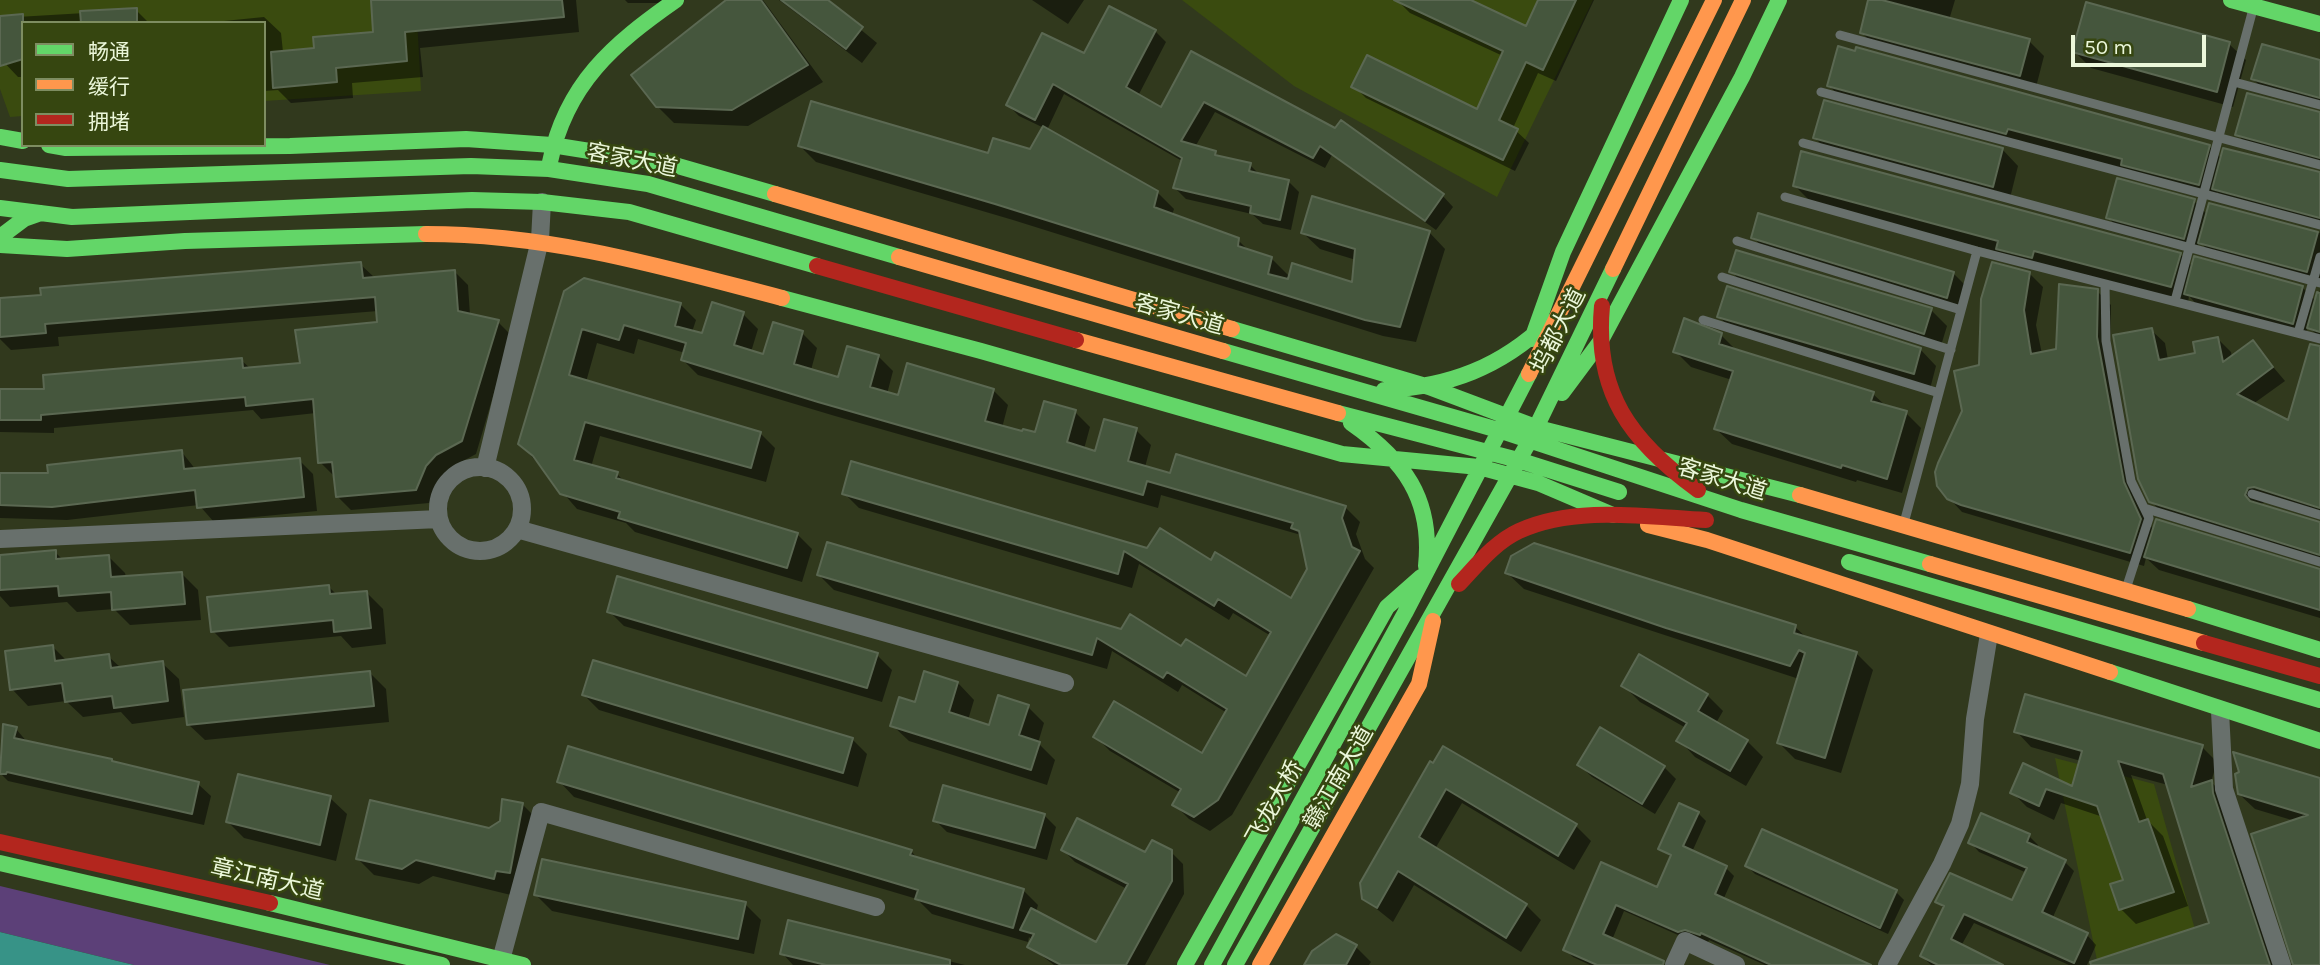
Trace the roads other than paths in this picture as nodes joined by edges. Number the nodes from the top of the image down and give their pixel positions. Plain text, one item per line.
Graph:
1 (676, 0) edge
2 (1681, 0) edge
3 (1714, 0) edge
4 (1743, 0) edge
5 (1779, 0) edge
6 (2231, 0) edge
7 (2254, 6) junction
8 (2320, 24) edge
9 (1840, 35) dead end
10 (2234, 82) junction
11 (1821, 92) dead end
12 (2320, 105) edge
13 (0, 137) edge
14 (2221, 138) junction
15 (21, 141) edge
16 (1803, 143) dead end
17 (552, 145) junction
18 (266, 146) edge
19 (60, 147) edge
20 (178, 147) edge
21 (2320, 165) edge
22 (549, 169) junction
23 (0, 170) edge
24 (2205, 194) junction
25 (1785, 197) dead end
26 (542, 202) junction
27 (0, 208) edge
28 (41, 213) junction
29 (2320, 225) edge
30 (0, 237) edge
31 (540, 240) junction
32 (1737, 241) dead end
33 (0, 246) edge
34 (2190, 248) junction
35 (1977, 251) junction
36 (2320, 257) edge
37 (1722, 277) dead end
38 (1577, 280) junction
39 (2317, 282) edge
40 (2105, 284) junction
41 (1604, 292) junction
42 (2175, 301) junction
43 (1961, 310) junction
44 (1703, 320) dead end
45 (2298, 333) junction
46 (1533, 337) junction
47 (2320, 339) edge
48 (1600, 342) junction
49 (1951, 350) junction
50 (1340, 386) junction
51 (1429, 387) junction
52 (1939, 393) junction
53 (1306, 405) junction
54 (1502, 421) junction
55 (1535, 431) junction
56 (1397, 460) junction
57 (1483, 460) junction
58 (1518, 460) junction
59 (1662, 461) junction
60 (485, 468) junction
61 (1510, 476) junction
62 (2252, 494) dead end
63 (2144, 508) junction
64 (1741, 510) junction
65 (2320, 515) edge
66 (1614, 516) junction
67 (439, 519) junction
68 (1903, 525) junction
69 (517, 530) junction
70 (0, 539) edge
71 (1835, 557) dead end
72 (2320, 562) edge
73 (1424, 574) junction
74 (2126, 590) junction
75 (1437, 605) junction
76 (1989, 634) junction
77 (2320, 650) edge
78 (1379, 663) joint
79 (1397, 673) joint
80 (2320, 676) edge
81 (1065, 683) dead end
82 (2320, 700) edge
83 (2220, 711) junction
84 (2320, 741) edge
85 (0, 842) edge
86 (0, 863) edge
87 (876, 907) dead end
88 (502, 960) junction
89 (442, 965) edge
90 (523, 965) edge
91 (1185, 965) edge
92 (1212, 965) edge
93 (1236, 965) edge
94 (1260, 965) edge
95 (1674, 965) edge
96 (1736, 965) edge
97 (1887, 965) edge
98 (2282, 965) edge

1 - 17 main road
2 - 46 main road
3 - 38 main road, 坞都大道
4 - 41 main road, 坞都大道
5 - 48 main road
6 - 7 main road
7 - 8 main road
7 - 10 lane
9 - 14 lane
10 - 12 lane
10 - 14 lane
11 - 24 lane
13 - 15 main road
14 - 21 lane
14 - 24 lane
16 - 34 lane
17 - 18 main road
17 - 22 main road
17 - 51 main road
19 - 20 main road
22 - 23 main road, 客家大道
22 - 50 main road, 客家大道
24 - 29 lane
24 - 34 lane
25 - 35 lane
26 - 28 main road, 客家大道
26 - 31 street
26 - 53 main road, 客家大道
27 - 28 main road, 客家大道
28 - 30 main road
31 - 33 main road
31 - 56 main road
31 - 60 street
32 - 43 lane
34 - 39 lane
34 - 42 lane
35 - 40 lane
35 - 43 lane
36 - 39 lane
37 - 49 lane
38 - 46 main road
38 - 54 main road, 坞都大道
39 - 45 lane
40 - 42 lane
40 - 63 lane
41 - 48 main road
41 - 55 main road, 坞都大道
42 - 45 lane
43 - 49 lane
44 - 52 lane
45 - 47 lane
46 - 51 main road
46 - 54 main road
48 - 55 main road
48 - 59 main road
49 - 52 lane
50 - 51 main road
50 - 54 main road, 客家大道
51 - 54 main road
52 - 68 lane
53 - 56 main road
53 - 57 main road, 客家大道
54 - 55 main road, 客家大道
54 - 57 main road, 坞都大道
55 - 58 main road, 坞都大道
55 - 59 main road
55 - 64 main road, 客家大道
56 - 57 main road
56 - 73 main road
57 - 58 main road, 客家大道
57 - 61 main road
57 - 73 main road, 坞都大道
58 - 61 main road, 坞都大道
58 - 66 main road, 客家大道
59 - 64 main road
59 - 68 main road
60 - 67 street
60 - 69 street
61 - 66 main road
61 - 75 main road, 坞都大道
62 - 65 lane
63 - 72 lane
63 - 74 lane
64 - 80 main road, 客家大道
66 - 75 main road
66 - 76 main road
67 - 69 street
67 - 70 street
68 - 74 main road
69 - 81 street
71 - 82 main road
73 - 78 main road, 坞都大道
73 - 91 main road
74 - 77 main road
75 - 79 main road, 坞都大道
75 - 94 main road, 赣江南大道
76 - 83 main road
76 - 97 street
78 - 92 main road, 飞龙大桥
79 - 93 main road, 飞龙大桥
83 - 84 main road
83 - 98 street
85 - 88 main road, 章江南大道
86 - 89 main road, 章江南大道
87 - 88 street
88 - 90 main road, 章江南大道
95 - 96 street

